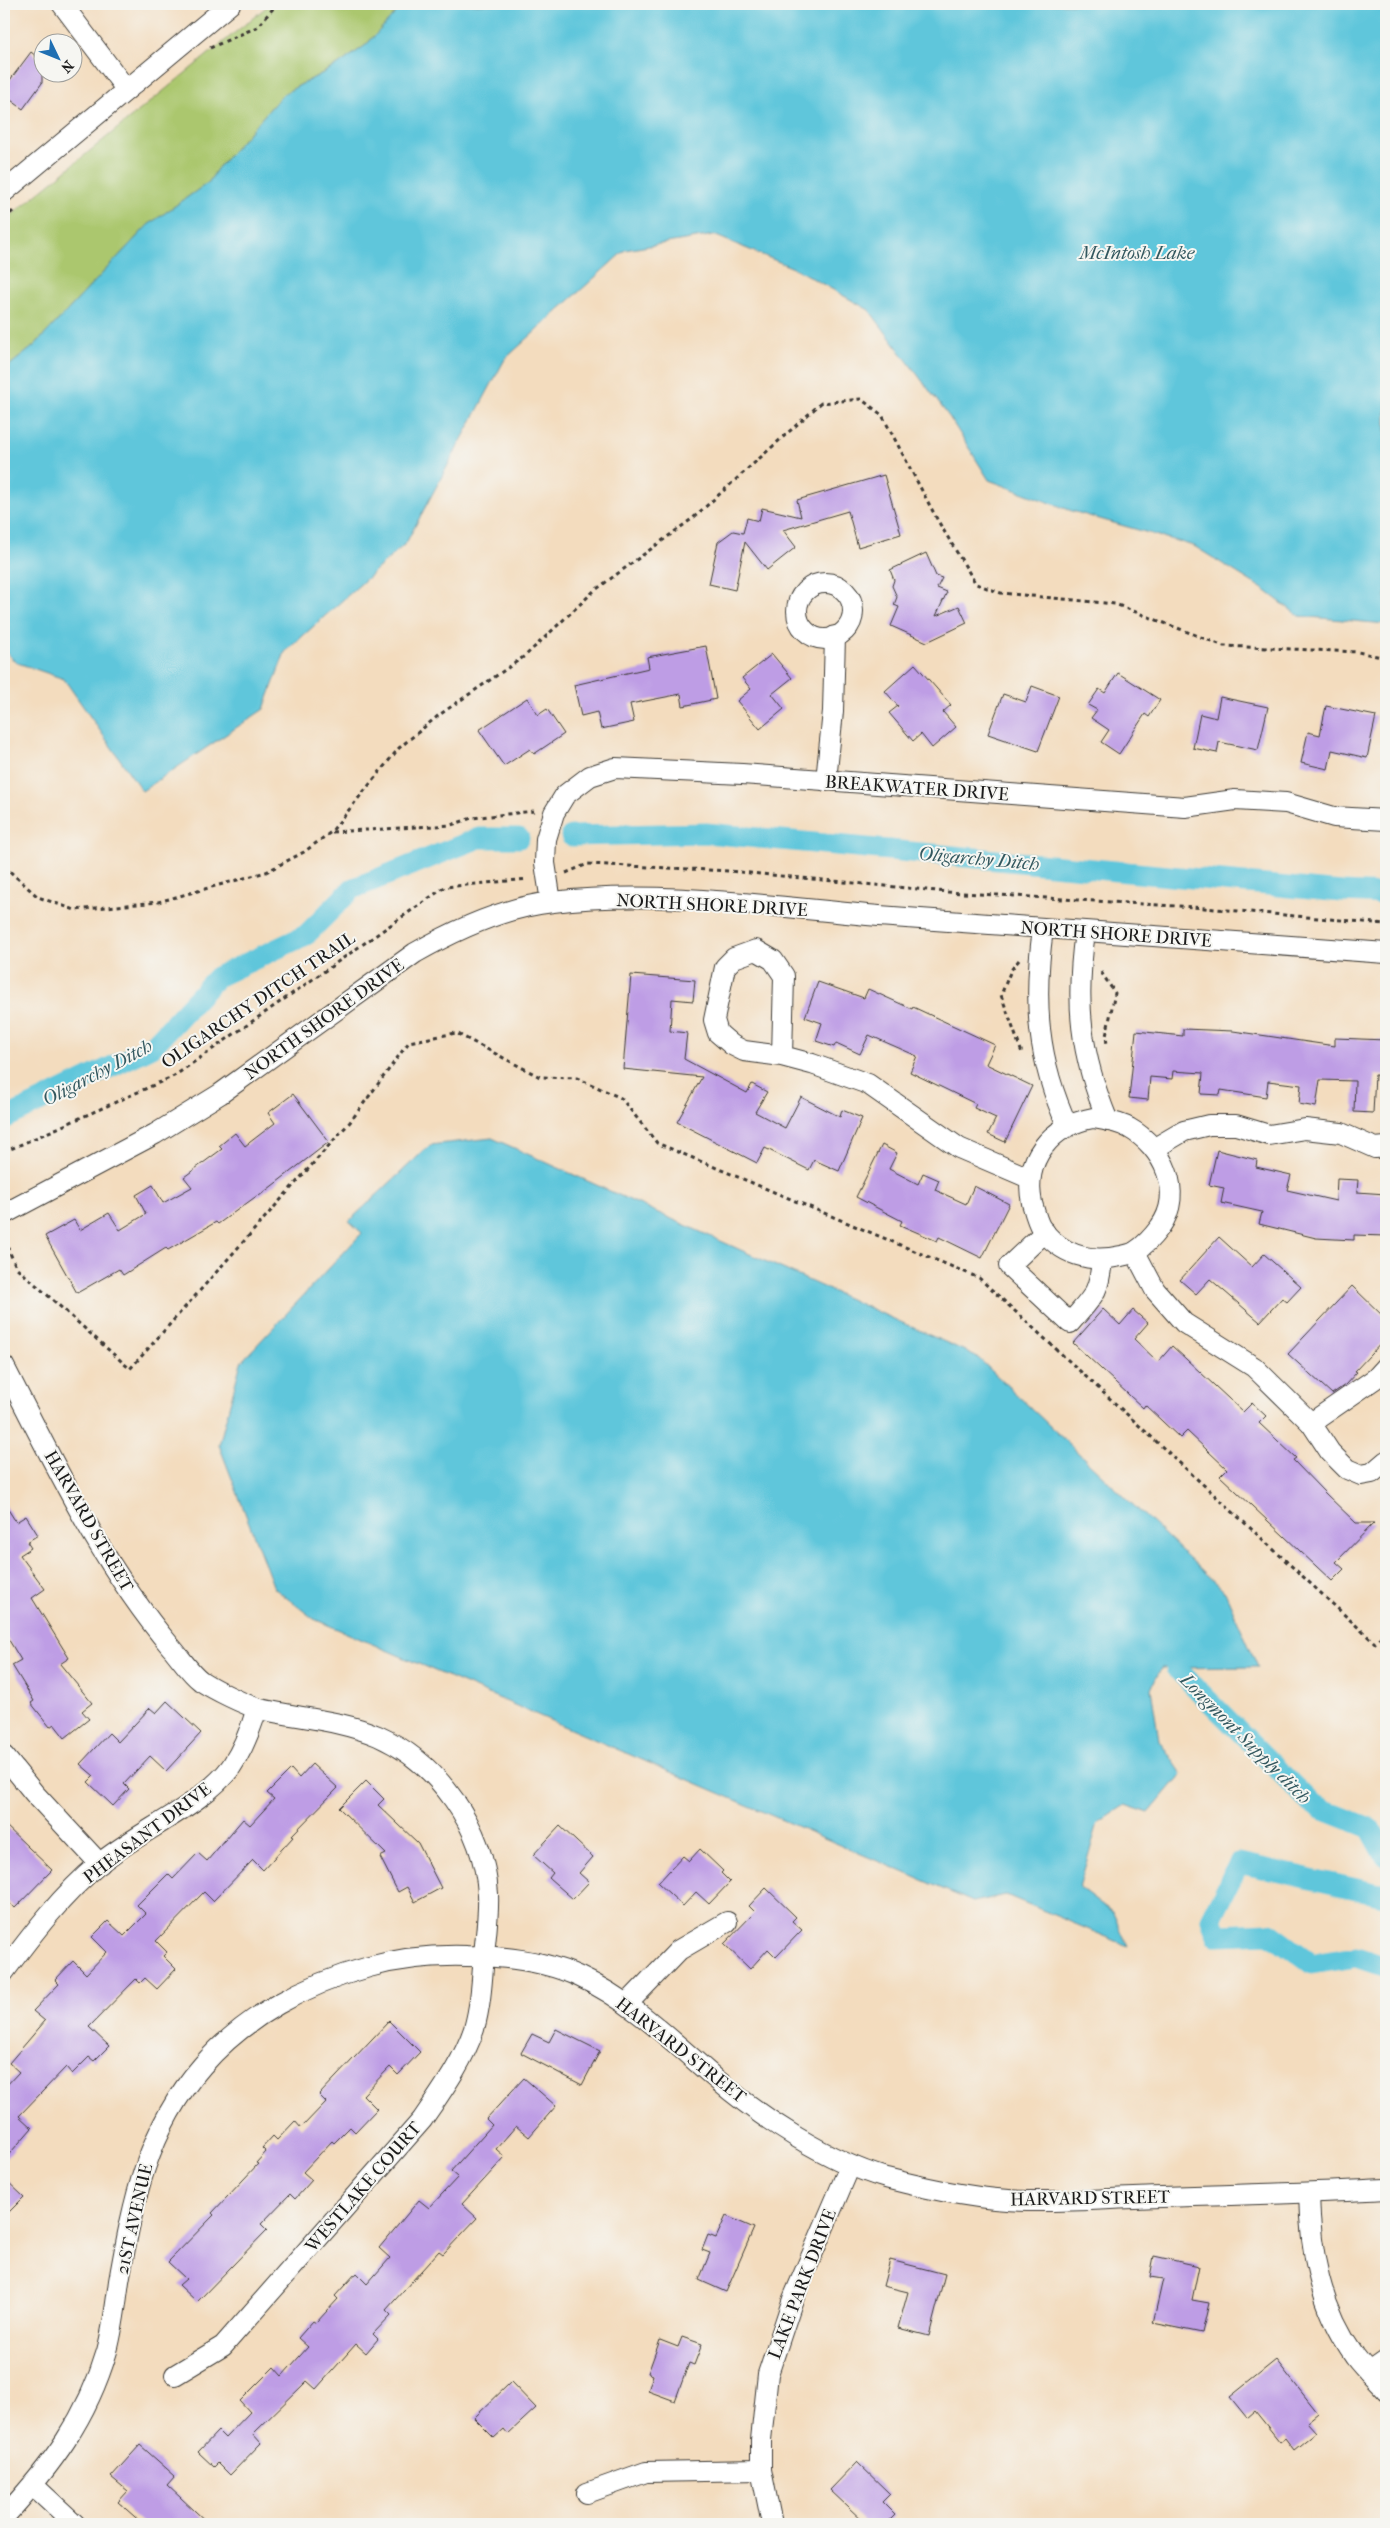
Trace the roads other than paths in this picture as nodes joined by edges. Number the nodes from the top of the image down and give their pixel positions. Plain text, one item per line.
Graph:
1 (62, 4) edge
2 (230, 4) edge
3 (126, 89) junction
4 (4, 192) edge
5 (836, 636) dead end
6 (826, 781) junction
7 (1386, 820) edge
8 (550, 902) junction
9 (1044, 929) junction
10 (1086, 932) junction
11 (1386, 953) edge
12 (782, 1056) junction
13 (1108, 1121) junction
14 (1068, 1127) junction
15 (1386, 1147) edge
16 (1155, 1148) junction
17 (1029, 1178) junction
18 (4, 1214) edge
19 (1045, 1232) junction
20 (1135, 1252) junction
21 (1102, 1259) junction
22 (4, 1366) edge
23 (1386, 1367) edge
24 (1311, 1423) junction
25 (1386, 1462) edge
26 (257, 1708) junction
27 (4, 1756) edge
28 (100, 1864) junction
29 (727, 1922) dead end
30 (484, 1956) junction
31 (4, 1972) edge
32 (627, 2004) junction
33 (850, 2166) junction
34 (1386, 2189) edge
35 (1308, 2193) junction
36 (1386, 2360) edge
37 (1369, 2372) junction
38 (176, 2375) dead end
39 (1386, 2390) edge
40 (761, 2470) junction
41 (33, 2485) junction
42 (587, 2493) dead end
43 (4, 2517) edge
44 (75, 2524) edge
45 (772, 2524) edge

1 - 3 street
2 - 3 street
3 - 4 street
5 - 6 street
6 - 7 street, BREAKWATER DRIVE
6 - 8 street, BREAKWATER DRIVE
8 - 9 street, NORTH SHORE DRIVE
8 - 18 street, NORTH SHORE DRIVE
9 - 10 street, NORTH SHORE DRIVE
9 - 14 street
10 - 11 street, NORTH SHORE DRIVE
10 - 13 street
12 - 12 street
12 - 17 street
13 - 14 street
13 - 16 street
14 - 17 street
15 - 16 street
16 - 20 street
17 - 19 street
19 - 21 street
19 - 21 street
20 - 21 street
20 - 24 street
22 - 26 street, HARVARD STREET
23 - 24 street
24 - 25 street
26 - 28 street, PHEASANT DRIVE
26 - 30 street, HARVARD STREET
27 - 28 street
28 - 31 street, PHEASANT DRIVE
29 - 32 street
30 - 32 street, HARVARD STREET
30 - 38 street, WESTLAKE COURT
30 - 41 street, 21ST AVENUE
32 - 33 street, HARVARD STREET
33 - 35 street, HARVARD STREET
33 - 40 street, LAKE PARK DRIVE
34 - 35 street, HARVARD STREET
35 - 37 street
36 - 37 street
37 - 39 street
40 - 42 street
40 - 45 street, LAKE PARK DRIVE
41 - 43 street, 21ST AVENUE
41 - 44 street

